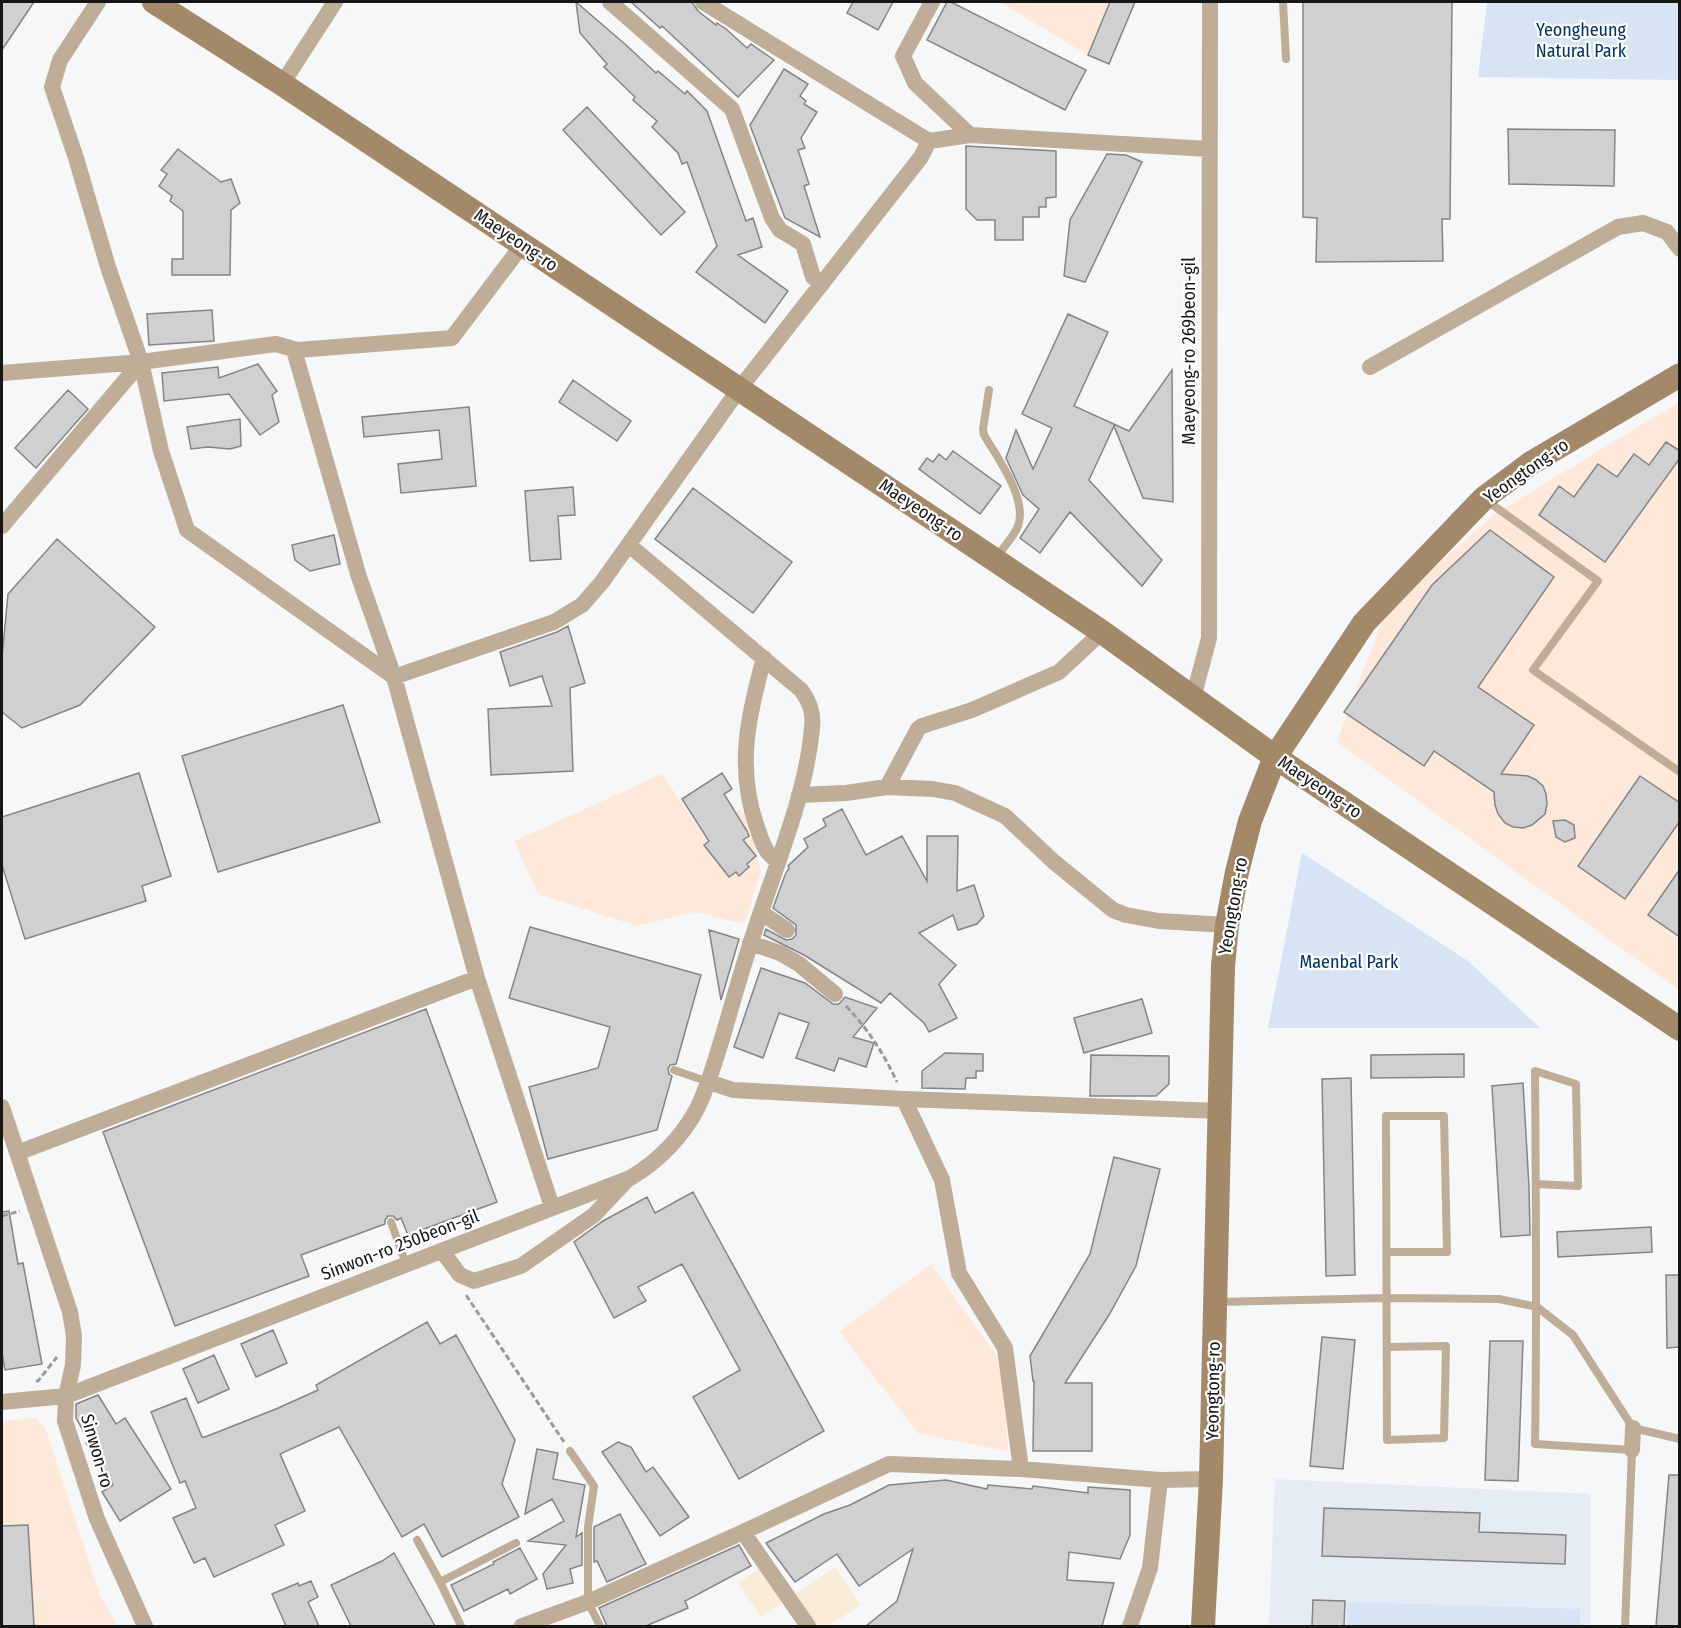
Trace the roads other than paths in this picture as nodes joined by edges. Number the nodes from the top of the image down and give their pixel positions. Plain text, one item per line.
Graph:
1 (98, 2) edge
2 (154, 2) edge
3 (335, 2) edge
4 (609, 2) edge
5 (703, 2) edge
6 (932, 2) edge
7 (1210, 2) edge
8 (1283, 2) edge
9 (1286, 59) dead end
10 (282, 84) junction
11 (970, 135) junction
12 (929, 141) junction
13 (1209, 149) junction
14 (523, 244) junction
15 (1680, 249) edge
16 (822, 284) junction
17 (294, 350) junction
18 (141, 362) junction
19 (1370, 367) dead end
20 (2, 373) edge
21 (1680, 375) edge
22 (740, 388) junction
23 (989, 390) dead end
24 (1484, 498) junction
25 (2, 526) edge
26 (629, 545) junction
27 (995, 560) junction
28 (1102, 632) junction
29 (764, 658) junction
30 (394, 677) junction
31 (1193, 698) junction
32 (1275, 757) junction
33 (1680, 772) edge
34 (887, 787) junction
35 (799, 795) junction
36 (778, 861) junction
37 (760, 915) junction
38 (1227, 925) junction
39 (788, 930) dead end
40 (750, 943) junction
41 (477, 978) junction
42 (835, 994) road end
43 (1680, 1029) edge
44 (674, 1070) dead end
45 (709, 1082) junction
46 (904, 1099) junction
47 (2, 1107) edge
48 (1219, 1111) junction
49 (17, 1153) junction
50 (630, 1178) junction
51 (1536, 1184) junction
52 (552, 1207) junction
53 (391, 1222) dead end
54 (442, 1251) junction
55 (1387, 1252) junction
56 (406, 1263) junction
57 (1387, 1298) junction
58 (1215, 1302) junction
59 (1537, 1307) junction
60 (1387, 1347) junction
61 (66, 1396) junction
62 (2, 1402) edge
63 (1633, 1428) junction
64 (1680, 1439) edge
65 (1632, 1450) junction
66 (570, 1451) road end
67 (1022, 1469) junction
68 (1211, 1479) junction
69 (1160, 1480) junction
70 (744, 1532) junction
71 (417, 1540) dead end
72 (516, 1543) dead end
73 (440, 1582) junction
74 (588, 1602) junction
75 (145, 1626) edge
76 (461, 1626) edge
77 (522, 1626) edge
78 (600, 1626) edge
79 (808, 1626) edge
80 (1130, 1626) edge
81 (1203, 1626) edge
82 (1625, 1626) edge

1 - 18 street
2 - 10 street, Maeyeong-ro
3 - 10 street
4 - 16 street
5 - 12 street
6 - 11 street
7 - 13 street, Maeyeong-ro 269beon-gil
8 - 9 lane
10 - 14 street, Maeyeong-ro
11 - 12 street
11 - 13 street
12 - 16 street
13 - 31 street, Maeyeong-ro 269beon-gil
14 - 17 street
14 - 22 street, Maeyeong-ro
15 - 19 street
16 - 22 street
17 - 18 street
17 - 30 street
18 - 20 street
18 - 25 street
18 - 30 street
21 - 24 street, Yeongtong-ro
22 - 26 street
22 - 27 street, Maeyeong-ro
23 - 27 lane
24 - 32 street, Yeongtong-ro
24 - 33 lane
26 - 29 street, Sinwon-ro 250beon-gil
26 - 30 street
27 - 28 street, Maeyeong-ro
28 - 31 street, Maeyeong-ro
28 - 34 street
29 - 35 street, Sinwon-ro 250beon-gil
29 - 36 street
30 - 41 street
31 - 32 street, Maeyeong-ro
32 - 38 street, Yeongtong-ro
32 - 43 street, Maeyeong-ro
34 - 35 street
34 - 38 street
35 - 36 street, Sinwon-ro 250beon-gil
36 - 37 street, Sinwon-ro 250beon-gil
37 - 39 street
37 - 40 street, Sinwon-ro 250beon-gil
38 - 48 street, Yeongtong-ro
40 - 42 street
40 - 45 street, Sinwon-ro 250beon-gil
41 - 49 street
41 - 52 street
44 - 45 lane
45 - 46 street
45 - 50 street, Sinwon-ro 250beon-gil
46 - 48 street
46 - 67 street
47 - 49 street, Sinwon-ro
48 - 58 street, Yeongtong-ro
49 - 61 street, Sinwon-ro
50 - 52 street, Sinwon-ro 250beon-gil
50 - 54 street
51 - 51 lane
51 - 59 lane
52 - 54 street, Sinwon-ro 250beon-gil
53 - 56 lane
54 - 56 street, Sinwon-ro 250beon-gil
55 - 55 lane
55 - 57 lane
56 - 61 street, Sinwon-ro 250beon-gil
57 - 58 lane
57 - 59 lane
57 - 60 lane
58 - 68 street, Yeongtong-ro
59 - 63 lane
59 - 65 lane
60 - 60 lane
61 - 62 street, Sinwon-ro 250beon-gil
61 - 75 street, Sinwon-ro
63 - 64 lane
63 - 65 street
65 - 82 lane
66 - 74 lane
67 - 69 street
67 - 70 street
68 - 69 street
68 - 81 street, Yeongtong-ro
69 - 80 street
70 - 74 street
70 - 79 street
71 - 73 lane
72 - 73 lane
73 - 76 lane
74 - 77 street
74 - 78 lane

